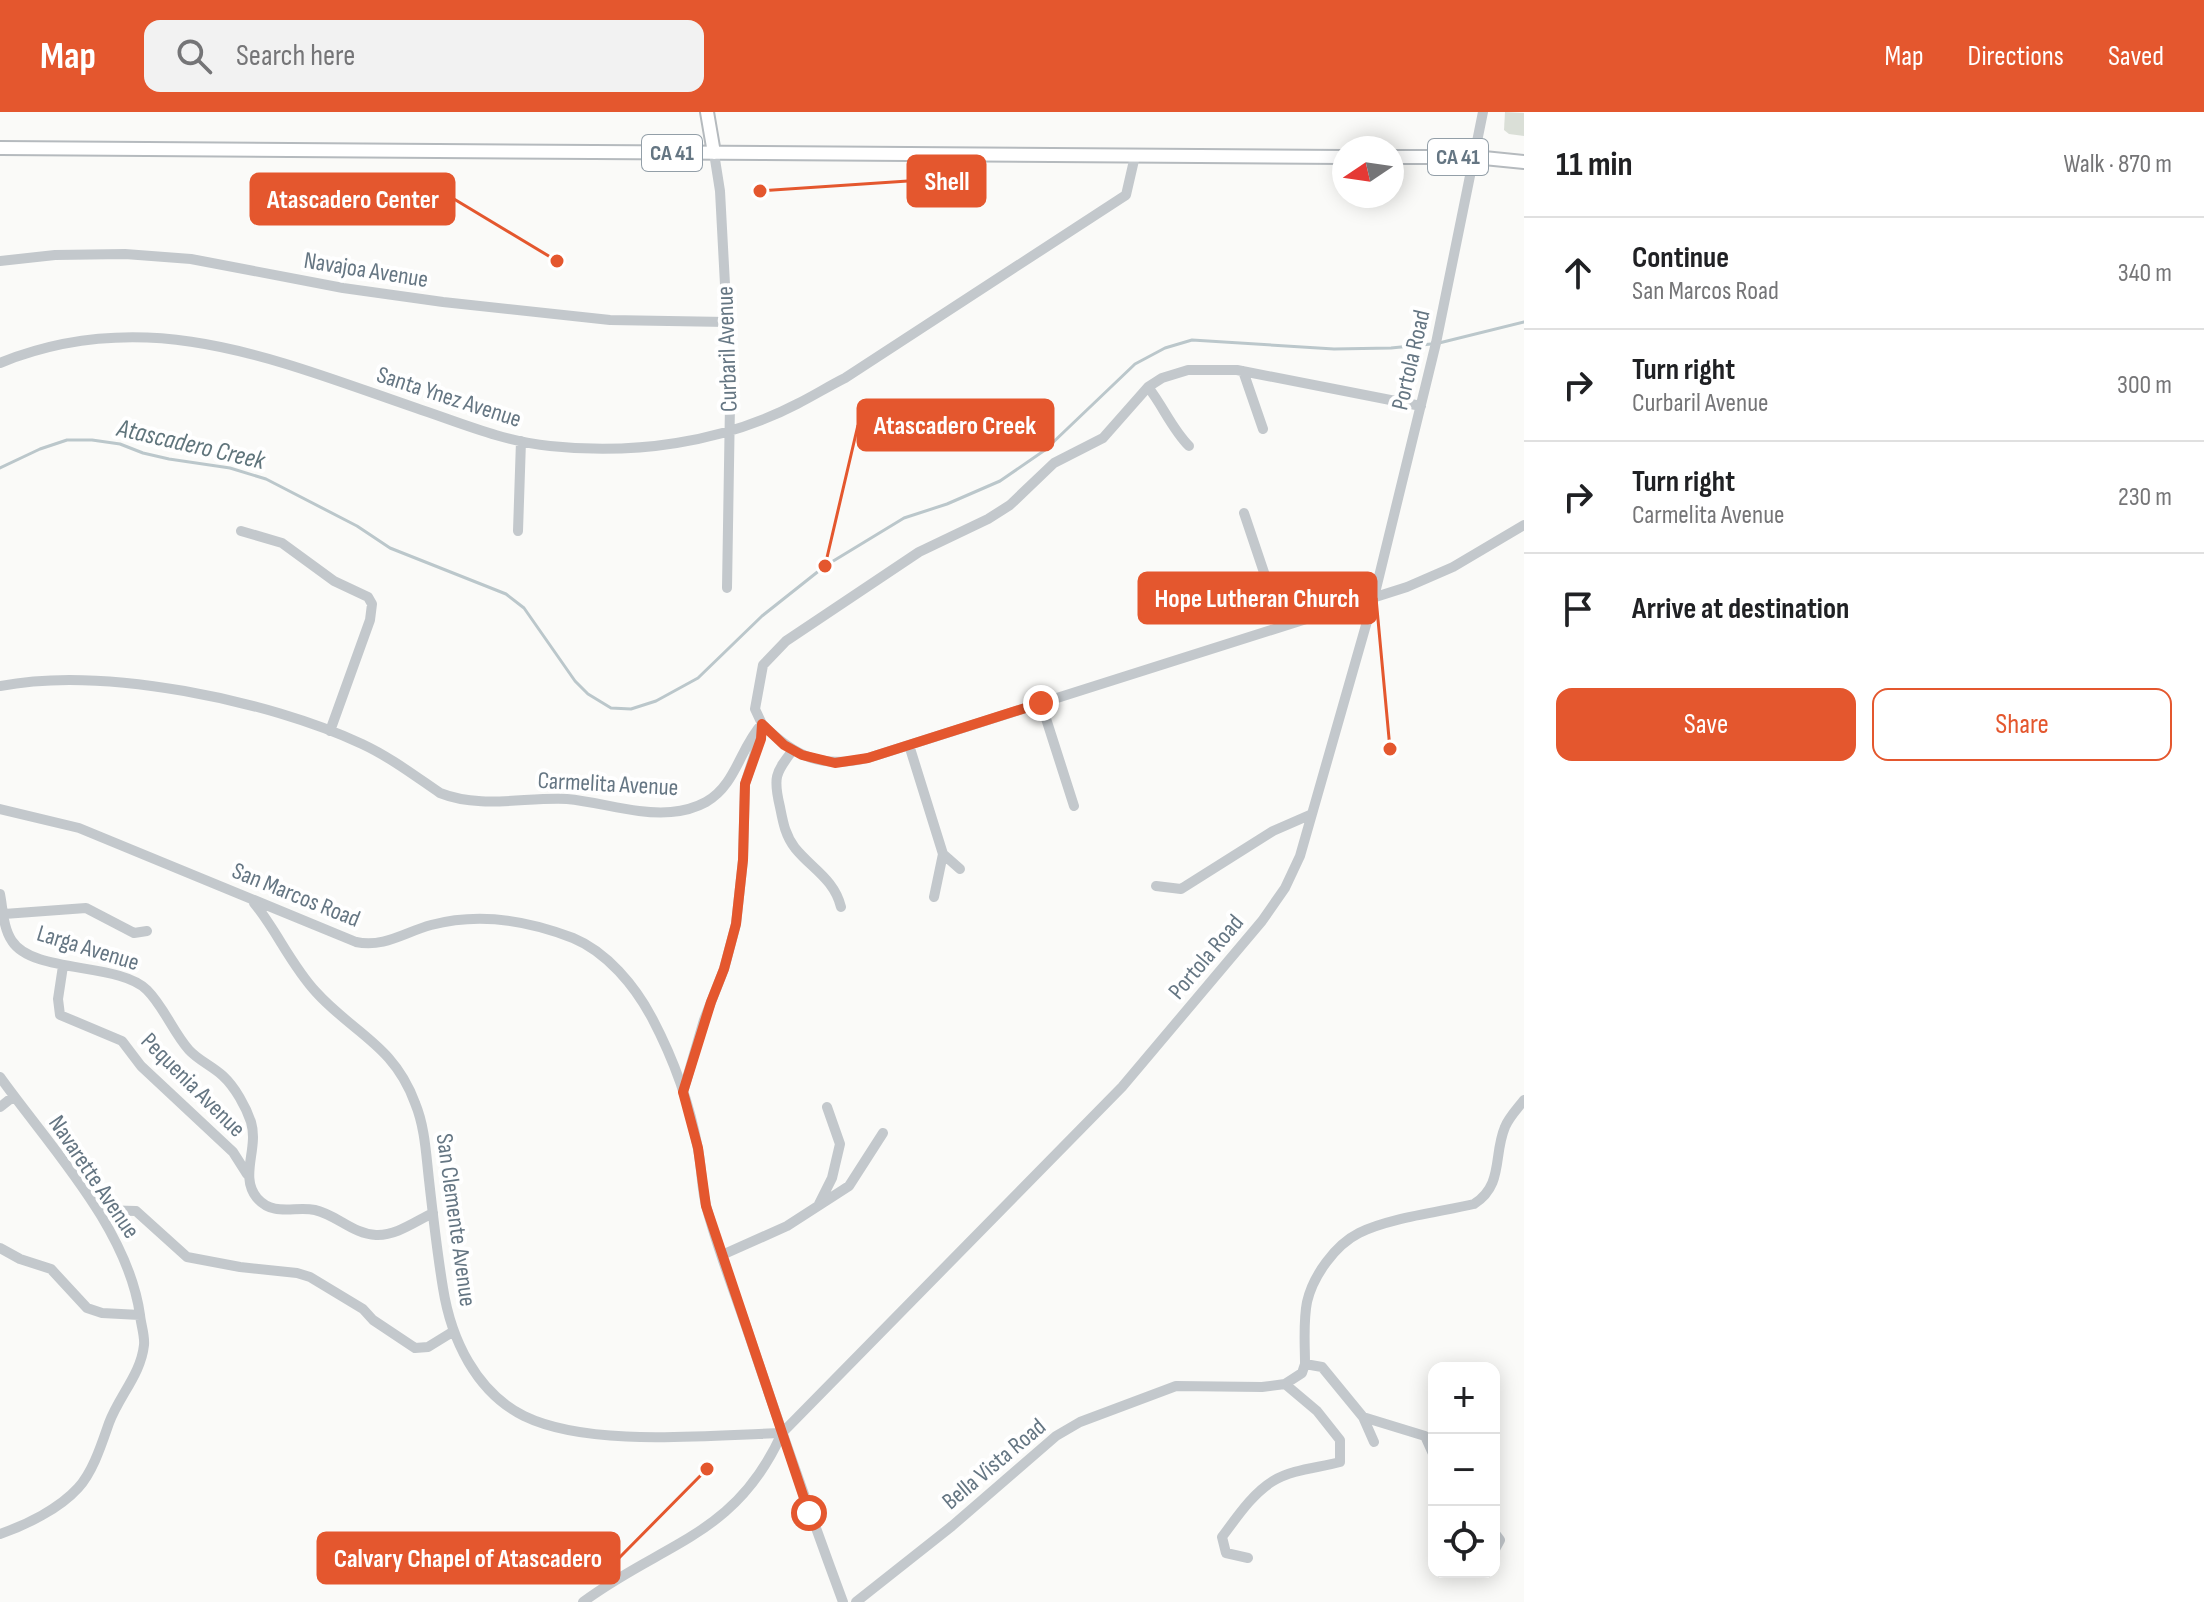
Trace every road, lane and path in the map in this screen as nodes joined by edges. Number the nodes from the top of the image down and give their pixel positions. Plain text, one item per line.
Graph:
1 (707, 112) edge
2 (1483, 112) edge
3 (0, 148) edge
4 (714, 153) junction
5 (1135, 156) junction
6 (1332, 157) edge
7 (1404, 157) edge
8 (1474, 157) junction
9 (1524, 162) edge
10 (0, 261) edge
11 (727, 322) junction
12 (0, 363) edge
13 (1243, 371) junction
14 (1148, 387) junction
15 (1421, 406) junction
16 (1263, 429) dead end
17 (729, 430) junction
18 (521, 441) junction
19 (1189, 446) dead end
20 (1244, 513) dead end
21 (1524, 525) edge
22 (241, 531) dead end
23 (518, 531) dead end
24 (727, 588) dead end
25 (1374, 597) junction
26 (1282, 626) junction
27 (0, 686) edge
28 (1041, 703) junction
29 (762, 724) junction
30 (330, 731) junction
31 (909, 745) junction
32 (793, 750) junction
33 (1074, 806) dead end
34 (0, 809) edge
35 (1312, 814) junction
36 (943, 854) junction
37 (960, 869) dead end
38 (1156, 886) dead end
39 (0, 894) edge
40 (934, 897) dead end
41 (251, 899) junction
42 (841, 907) dead end
43 (4, 914) junction
44 (147, 931) dead end
45 (63, 966) junction
46 (0, 1077) edge
47 (683, 1092) junction
48 (14, 1096) junction
49 (1524, 1100) edge
50 (0, 1107) edge
51 (827, 1107) dead end
52 (883, 1133) dead end
53 (247, 1174) junction
54 (818, 1206) junction
55 (98, 1210) junction
56 (433, 1213) junction
57 (0, 1248) edge
58 (722, 1255) junction
59 (140, 1315) junction
60 (454, 1331) junction
61 (1305, 1364) junction
62 (1285, 1384) junction
63 (1363, 1417) junction
64 (782, 1433) junction
65 (1374, 1442) dead end
66 (1428, 1443) edge
67 (0, 1534) edge
68 (1248, 1558) dead end
69 (583, 1602) edge
70 (843, 1602) edge
71 (856, 1602) edge

1 - 4 main road, Curbaril Avenue
2 - 8 street, Portola Road
3 - 4 main road, CA 41 / CA 41
4 - 5 main road, CA 41 / CA 41
4 - 11 street, Curbaril Avenue
5 - 6 main road, CA 41 / CA 41
5 - 17 street, Santa Ynez Avenue
7 - 8 main road, CA 41 / CA 41
8 - 9 main road, CA 41 / CA 41
8 - 15 street, Portola Road
10 - 11 street, Navajoa Avenue
11 - 17 street, Curbaril Avenue
12 - 18 street, Santa Ynez Avenue
13 - 14 street
13 - 15 street
13 - 16 street
14 - 19 street
14 - 29 street
15 - 25 street, Portola Road
17 - 18 street, Santa Ynez Avenue
17 - 24 street, Curbaril Avenue
18 - 23 street
20 - 26 street
21 - 25 street
22 - 30 street
25 - 26 street
25 - 35 street, Portola Road
26 - 28 street
27 - 30 street, Carmelita Avenue
28 - 31 street
28 - 33 street
29 - 30 street, Carmelita Avenue
29 - 32 street
29 - 47 street
31 - 32 street
31 - 36 street
32 - 42 street
34 - 41 street, San Marcos Road
35 - 38 street
35 - 64 street, Portola Road
36 - 37 street
36 - 40 street
39 - 43 street, Larga Avenue
41 - 47 street, San Marcos Road
41 - 56 street, San Clemente Avenue
43 - 44 street
43 - 45 street, Larga Avenue
45 - 53 street, Pequenia Avenue
45 - 53 street, Larga Avenue
46 - 48 street, Navarette Avenue
47 - 58 street, San Marcos Road
48 - 50 street
48 - 55 street, Navarette Avenue
49 - 61 street
51 - 54 street
52 - 54 street
53 - 56 street
54 - 58 street
55 - 59 street, Navarette Avenue
55 - 60 street
56 - 60 street, San Clemente Avenue
57 - 59 street
58 - 64 street, San Marcos Road
59 - 67 street, Navarette Avenue
60 - 64 street, San Clemente Avenue
61 - 62 street
61 - 63 street
62 - 68 street
62 - 71 street, Bella Vista Road
63 - 65 street
63 - 66 street
64 - 69 street, Portola Road
64 - 70 street, San Marcos Road

